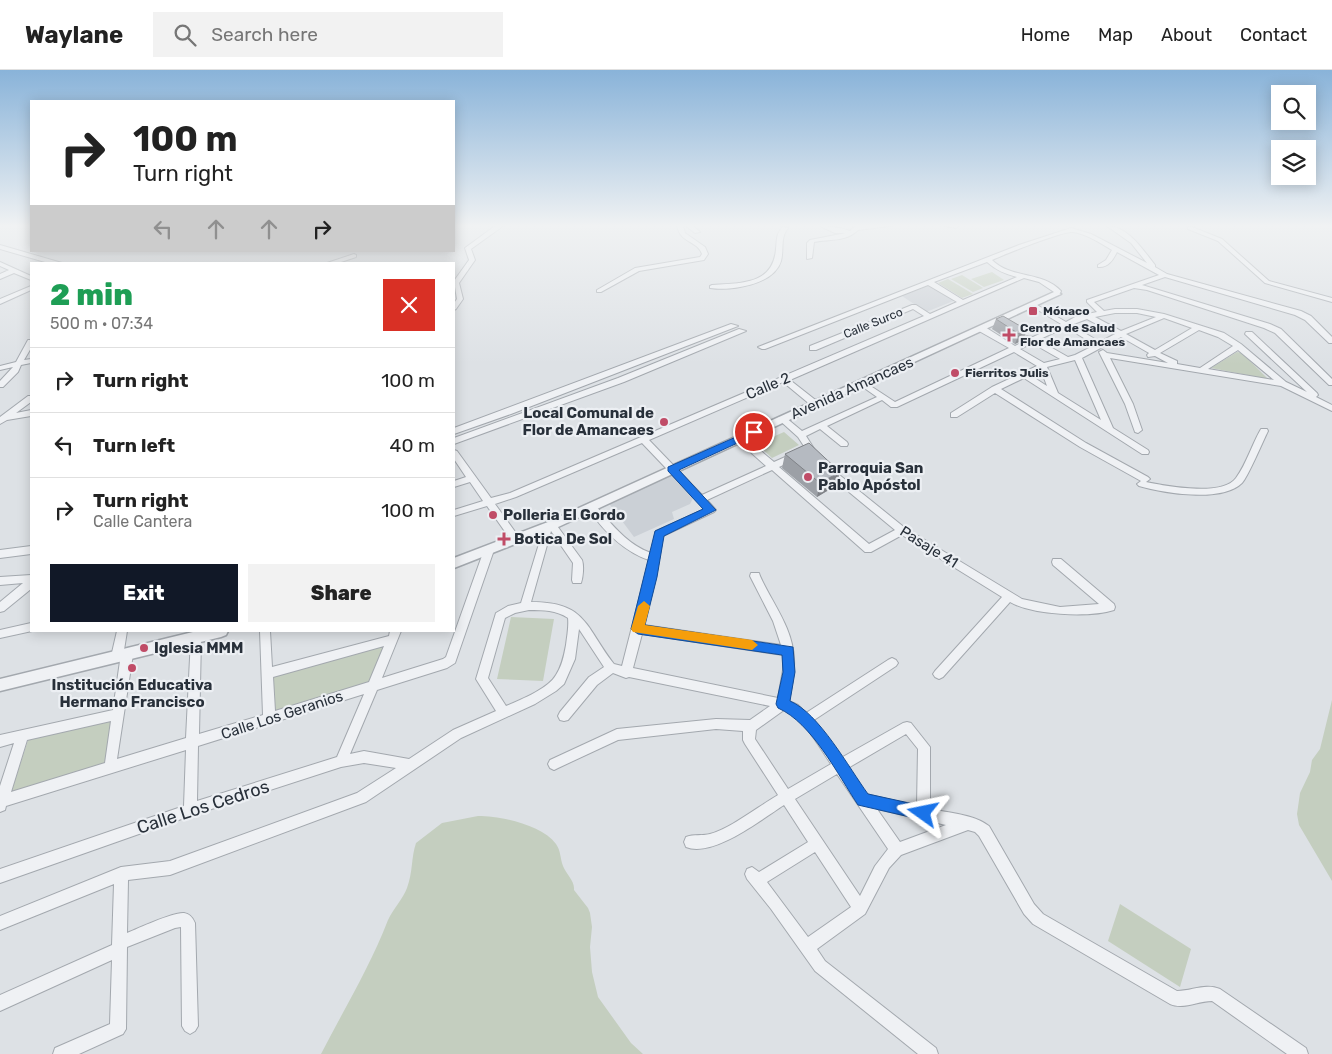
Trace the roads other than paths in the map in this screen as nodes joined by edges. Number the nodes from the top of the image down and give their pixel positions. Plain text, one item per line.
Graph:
1 (464, 272) edge
2 (631, 272) edge
3 (771, 272) edge
4 (959, 272) edge
5 (1008, 272) edge
6 (1160, 272) edge
7 (1256, 272) edge
8 (1165, 275) junction
9 (1024, 276) junction
10 (930, 283) junction
11 (1134, 286) junction
12 (712, 287) dead end
13 (30, 288) edge
14 (599, 291) dead end
15 (1057, 294) joint
16 (1332, 300) edge
17 (0, 302) edge
18 (964, 302) junction
19 (455, 306) edge
20 (1035, 306) junction
21 (1046, 312) junction
22 (1101, 312) junction
23 (1164, 316) junction
24 (930, 317) junction
25 (1083, 317) junction
26 (1068, 324) junction
27 (1199, 327) junction
28 (982, 329) junction
29 (1121, 334) junction
30 (1249, 334) dead end
31 (1024, 335) edge
32 (1032, 340) junction
33 (1332, 341) edge
34 (30, 344) edge
35 (1099, 346) junction
36 (1238, 346) junction
37 (762, 347) dead end
38 (813, 348) dead end
39 (1015, 348) junction
40 (1155, 352) junction
41 (1106, 355) junction
42 (1078, 357) junction
43 (1067, 360) junction
44 (1142, 360) junction
45 (30, 361) edge
46 (19, 364) junction
47 (1044, 366) junction
48 (1182, 367) junction
49 (0, 368) edge
50 (1202, 370) junction
51 (1025, 375) junction
52 (784, 379) junction
53 (863, 383) junction
54 (1332, 383) edge
55 (1283, 384) junction
56 (0, 385) edge
57 (995, 389) junction
58 (1056, 394) junction
59 (883, 397) junction
60 (30, 399) edge
61 (1322, 402) junction
62 (815, 404) junction
63 (1332, 408) edge
64 (30, 414) edge
65 (954, 415) dead end
66 (4, 419) edge
67 (782, 419) junction
68 (821, 426) junction
69 (1108, 428) junction
70 (1138, 430) dead end
71 (455, 431) edge
72 (1264, 431) dead end
73 (801, 435) junction
74 (740, 438) junction
75 (643, 439) junction
76 (455, 441) edge
77 (844, 444) dead end
78 (809, 450) junction
79 (1145, 452) dead end
80 (455, 454) edge
81 (773, 466) junction
82 (672, 469) junction
83 (474, 478) junction
84 (455, 484) edge
85 (701, 499) junction
86 (487, 502) junction
87 (591, 506) junction
88 (455, 513) edge
89 (550, 525) junction
90 (902, 531) junction
91 (516, 540) junction
92 (30, 550) edge
93 (489, 550) junction
94 (0, 554) edge
95 (655, 558) junction
96 (1057, 562) dead end
97 (455, 563) edge
98 (755, 576) dead end
99 (30, 579) edge
100 (577, 580) dead end
101 (0, 581) edge
102 (30, 585) edge
103 (1009, 596) junction
104 (526, 606) junction
105 (0, 608) edge
106 (573, 615) junction
107 (30, 626) edge
108 (638, 629) junction
109 (122, 632) edge
110 (217, 632) edge
111 (265, 632) edge
112 (0, 634) edge
113 (395, 635) edge
114 (196, 638) junction
115 (788, 651) junction
116 (122, 656) junction
117 (892, 663) dead end
118 (611, 668) junction
119 (626, 673) junction
120 (266, 674) junction
121 (939, 674) dead end
122 (0, 685) edge
123 (374, 686) junction
124 (783, 704) junction
125 (503, 712) junction
126 (118, 714) junction
127 (564, 716) dead end
128 (269, 718) junction
129 (806, 719) junction
130 (752, 726) junction
131 (22, 737) junction
132 (0, 741) edge
133 (193, 743) junction
134 (341, 761) junction
135 (408, 764) junction
136 (554, 764) dead end
137 (839, 765) junction
138 (110, 768) junction
139 (786, 797) junction
140 (864, 800) junction
141 (1, 804) edge
142 (190, 810) junction
143 (923, 813) junction
144 (970, 823) junction
145 (691, 842) dead end
146 (818, 843) junction
147 (897, 850) junction
148 (121, 874) junction
149 (0, 876) edge
150 (860, 908) junction
151 (0, 923) edge
152 (118, 947) junction
153 (807, 947) junction
154 (0, 1003) edge
155 (190, 1026) dead end
156 (61, 1054) edge
157 (930, 1054) edge
158 (1300, 1054) edge

1 - 19 street
2 - 14 street
3 - 12 street
4 - 10 street
5 - 9 street
6 - 8 street
7 - 16 street
8 - 11 street
8 - 33 street
9 - 15 street
9 - 18 street, Calle 2
10 - 18 street
10 - 37 street
11 - 22 street
11 - 54 street
13 - 17 street
15 - 20 street, Avenida Amancaes
18 - 24 street, Calle 2
20 - 21 street
20 - 28 street, Avenida Amancaes
21 - 25 street
21 - 26 street
22 - 23 street
22 - 25 street
23 - 27 street
23 - 29 street
24 - 38 street, Calle Surco
24 - 52 street, Calle 2
25 - 26 street
25 - 29 street
26 - 32 street
26 - 35 street
27 - 36 street
27 - 40 street
28 - 39 street
28 - 53 street, Avenida Amancaes
29 - 35 street
29 - 40 street
30 - 61 street
31 - 32 street
32 - 39 street
32 - 43 street
34 - 46 street
35 - 41 street
35 - 42 street
36 - 50 street
36 - 55 street
39 - 47 street
39 - 59 street
40 - 44 street
40 - 48 street
41 - 44 street
41 - 70 street
42 - 43 street
42 - 69 street
43 - 47 street
44 - 48 street
45 - 46 street
46 - 49 street
46 - 56 street
47 - 51 street
47 - 58 street
48 - 50 street
50 - 55 street
51 - 57 street
51 - 58 street
52 - 62 street
52 - 75 street, Calle 2
53 - 59 street
53 - 62 street, Avenida Amancaes
55 - 61 street
57 - 65 street
57 - 72 street
58 - 69 street
59 - 68 street
60 - 66 street
61 - 63 street
62 - 67 street, Avenida Amancaes
64 - 66 street
67 - 73 street, Pasaje 41
67 - 74 street, Avenida Amancaes
68 - 73 street
68 - 77 street
69 - 79 street
71 - 76 street
73 - 78 street, Pasaje 41
74 - 81 street
74 - 82 street, Avenida Amancaes
75 - 82 street
75 - 86 street, Calle 2
78 - 81 street
78 - 90 street, Pasaje 41
80 - 83 street
81 - 85 street
81 - 90 street
82 - 85 street
82 - 87 street, Avenida Amancaes
83 - 84 street
83 - 86 street
85 - 95 street
86 - 88 street, Calle 2
86 - 91 street
87 - 89 street, Avenida Amancaes
87 - 95 street
89 - 91 street, Avenida Amancaes
89 - 100 street
89 - 104 street
90 - 103 street, Pasaje 41
91 - 93 street, Avenida Amancaes
92 - 94 street
93 - 97 street, Avenida Amancaes
93 - 123 street, Calle Los Geranios
95 - 108 street
96 - 103 street, Pasaje 41
98 - 115 street
99 - 101 street
102 - 105 street
103 - 121 street
104 - 106 street
104 - 125 street
106 - 118 street
106 - 125 street
107 - 112 street
108 - 115 street
108 - 119 street
109 - 116 street
110 - 114 street
111 - 120 street
113 - 120 street
113 - 123 street
114 - 116 street
114 - 133 street
115 - 124 street
116 - 122 street
116 - 126 street
117 - 129 street
118 - 119 street
118 - 127 street
119 - 124 street
120 - 128 street
123 - 128 street, Calle Los Geranios
123 - 134 street
124 - 129 street
124 - 130 street
125 - 135 street
126 - 131 street
126 - 138 street
128 - 133 street, Calle Los Geranios
129 - 137 street
130 - 136 street
130 - 139 street
131 - 132 street
131 - 141 street
133 - 138 street, Calle Los Geranios
133 - 142 street
134 - 135 street, Calle Los Cedros
134 - 142 street, Calle Los Cedros
135 - 148 street
137 - 139 street
137 - 140 street
137 - 143 street
138 - 141 street, Calle Los Geranios
139 - 145 street
139 - 146 street
140 - 143 street
140 - 147 street
142 - 149 street, Calle Los Cedros
143 - 144 street
144 - 147 street
144 - 158 street
146 - 150 street
146 - 153 street
147 - 150 street
148 - 151 street
148 - 152 street
150 - 153 street
152 - 154 street
152 - 155 street
152 - 156 street
153 - 157 street

